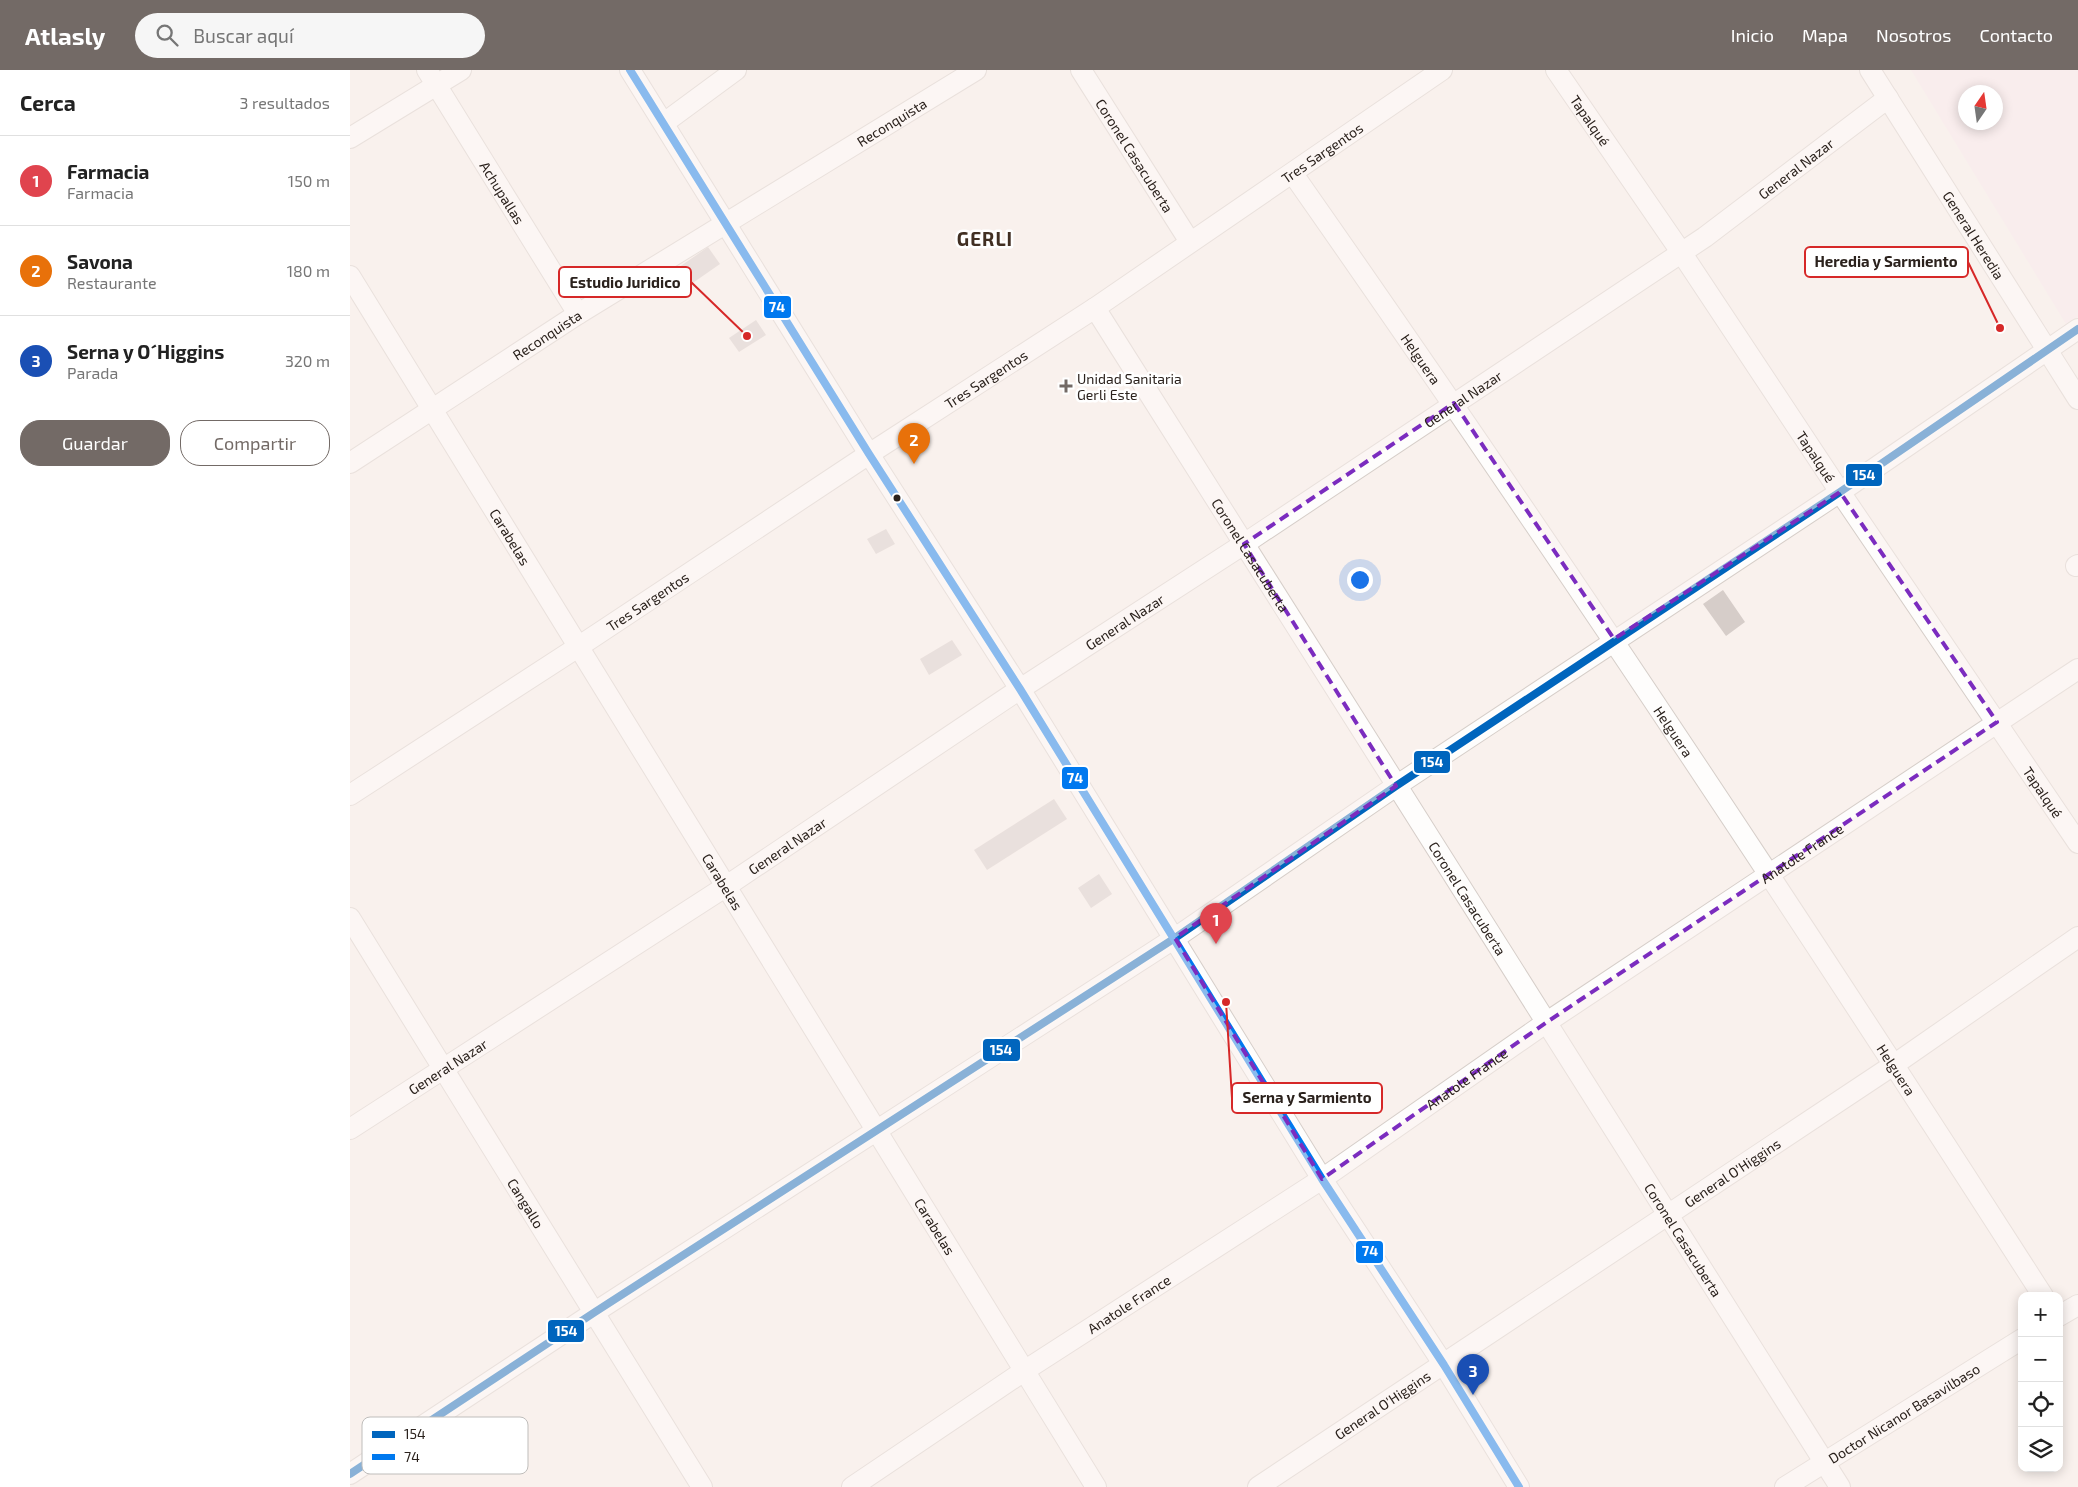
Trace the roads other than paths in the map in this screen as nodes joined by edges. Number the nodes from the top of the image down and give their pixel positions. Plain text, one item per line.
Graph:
1 (461, 70) edge
2 (630, 70) edge
3 (736, 70) edge
4 (976, 70) edge
5 (1081, 70) edge
6 (1442, 70) edge
7 (1556, 70) edge
8 (1870, 70) edge
9 (432, 78) edge
10 (1888, 98) junction
11 (664, 123) junction
12 (350, 138) edge
13 (1293, 174) junction
14 (725, 225) junction
15 (1190, 242) junction
16 (1681, 252) junction
17 (350, 276) edge
18 (1095, 308) junction
19 (578, 314) junction
20 (2078, 329) edge
21 (2047, 350) junction
22 (2078, 399) edge
23 (1454, 403) junction
24 (431, 409) junction
25 (870, 454) junction
26 (350, 463) edge
27 (1840, 492) junction
28 (1244, 544) junction
29 (1614, 639) junction
30 (578, 647) junction
31 (2078, 669) edge
32 (1020, 689) junction
33 (1997, 722) junction
34 (1396, 786) junction
35 (350, 795) edge
36 (2078, 843) edge
37 (1770, 875) junction
38 (725, 887) junction
39 (350, 918) edge
40 (1175, 938) junction
41 (2078, 938) edge
42 (1547, 1022) junction
43 (1895, 1064) junction
44 (442, 1068) junction
45 (350, 1129) edge
46 (878, 1130) junction
47 (1322, 1179) junction
48 (1669, 1215) junction
49 (2040, 1292) edge
50 (2078, 1304) edge
51 (595, 1312) junction
52 (2063, 1313) edge
53 (2018, 1342) edge
54 (1444, 1365) junction
55 (1024, 1371) junction
56 (436, 1417) edge
57 (1825, 1463) junction
58 (362, 1466) edge
59 (350, 1474) edge
60 (702, 1487) edge
61 (852, 1487) edge
62 (1096, 1487) edge
63 (1258, 1487) edge
64 (1519, 1487) edge
65 (1786, 1487) edge
66 (1840, 1487) edge

1 - 9 street
2 - 11 street
3 - 11 street
4 - 14 street, Reconquista
5 - 15 street, Coronel Casacuberta
6 - 13 street, Tres Sargentos
7 - 16 street, Tapalqué
8 - 10 street, General Heredia
9 - 12 street
9 - 19 street, Achupallas
10 - 16 street, General Nazar
10 - 21 street, General Heredia
11 - 14 street
13 - 15 street, Tres Sargentos
13 - 23 street, Helguera
14 - 19 street, Reconquista
14 - 25 street
15 - 18 street, Tres Sargentos
16 - 23 street, General Nazar
16 - 27 street, Tapalqué
17 - 24 street, Carabelas
18 - 25 street, Tres Sargentos
18 - 28 street, Coronel Casacuberta
19 - 24 street, Reconquista
20 - 21 street
21 - 22 street, General Heredia
21 - 27 street
23 - 28 street, General Nazar
23 - 29 street, Helguera
24 - 26 street, Reconquista
24 - 30 street, Carabelas
25 - 30 street, Tres Sargentos
25 - 32 street
27 - 29 street
27 - 33 street, Tapalqué
28 - 32 street, General Nazar
28 - 34 street, Coronel Casacuberta
29 - 34 street
29 - 37 street, Helguera
30 - 35 street, Tres Sargentos
30 - 38 street, Carabelas
31 - 33 street, Anatole France
32 - 38 street, General Nazar
32 - 40 street
33 - 36 street, Tapalqué
33 - 37 street, Anatole France
34 - 40 street
34 - 42 street, Coronel Casacuberta
37 - 42 street, Anatole France
37 - 43 street, Helguera
38 - 44 street, General Nazar
38 - 46 street, Carabelas
39 - 44 street, Cangallo
40 - 46 street
40 - 47 street
41 - 43 street, General O'Higgins
42 - 47 street, Anatole France
42 - 48 street, Coronel Casacuberta
43 - 48 street, General O'Higgins
43 - 49 street, Helguera
44 - 45 street, General Nazar
44 - 51 street, Cangallo
46 - 51 street
46 - 55 street, Carabelas
47 - 54 street
47 - 55 street, Anatole France
48 - 54 street, General O'Higgins
48 - 57 street, Coronel Casacuberta
50 - 52 street
51 - 56 street
51 - 60 street, Cangallo
53 - 57 street, Doctor Nicanor Basavilbaso
54 - 63 street, General O'Higgins
54 - 64 street
55 - 61 street, Anatole France
55 - 62 street, Carabelas
57 - 65 street, Doctor Nicanor Basavilbaso
57 - 66 street, Coronel Casacuberta
58 - 59 street

